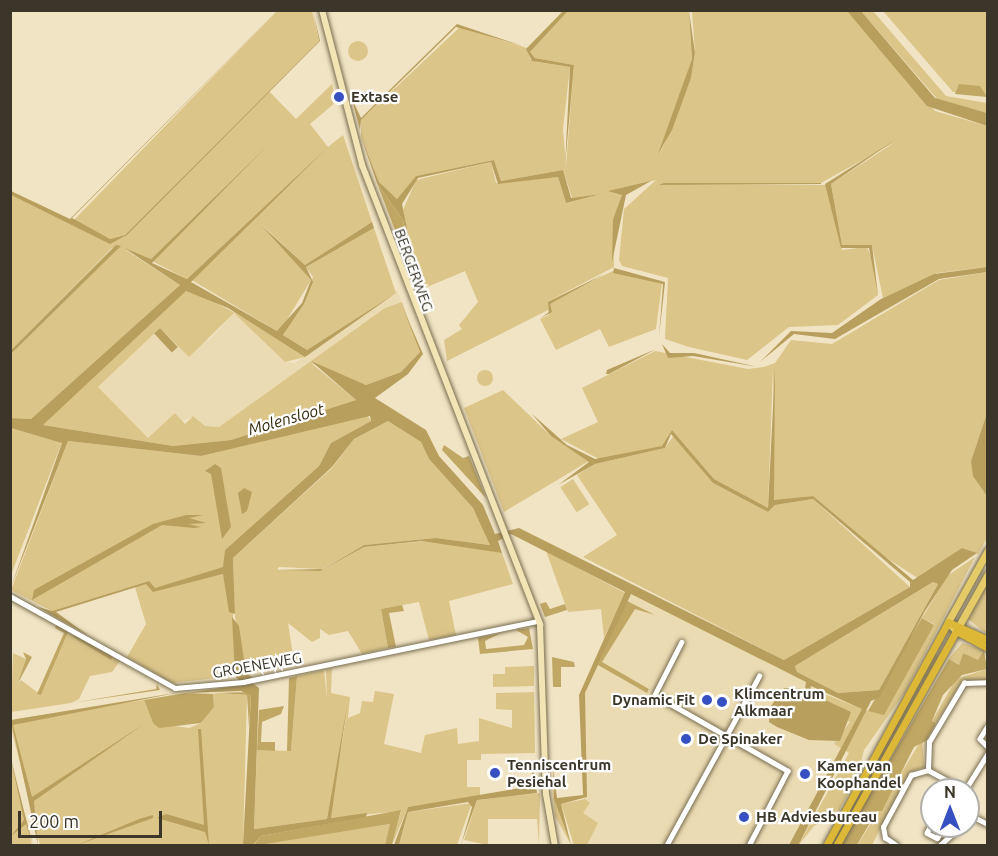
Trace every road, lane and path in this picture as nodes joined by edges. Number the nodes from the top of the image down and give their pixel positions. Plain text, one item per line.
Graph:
1 (322, 10) edge
2 (987, 550) edge
3 (987, 574) edge
4 (10, 596) edge
5 (532, 622) junction
6 (948, 622) junction
7 (957, 628) junction
8 (987, 640) edge
9 (682, 642) dead end
10 (987, 648) edge
11 (759, 676) dead end
12 (987, 682) edge
13 (987, 726) edge
14 (727, 736) junction
15 (987, 744) edge
16 (987, 753) edge
17 (927, 770) junction
18 (942, 778) edge
19 (972, 778) edge
20 (845, 810) junction
21 (833, 822) dead end
22 (555, 846) edge
23 (666, 846) edge
24 (749, 846) edge
25 (826, 846) edge
26 (836, 846) edge
27 (897, 846) edge

1 - 5 main road, BERGERWEG
2 - 6 main road
3 - 7 main road
4 - 5 street, GROENEWEG
5 - 22 main road, BERGERWEG
6 - 7 main road
6 - 20 highway
7 - 8 highway
7 - 10 highway
7 - 26 highway
9 - 14 street
11 - 14 street
12 - 17 street
13 - 15 street
14 - 23 street
14 - 24 street
16 - 19 street
17 - 18 street
17 - 27 street
20 - 21 highway
20 - 25 highway

